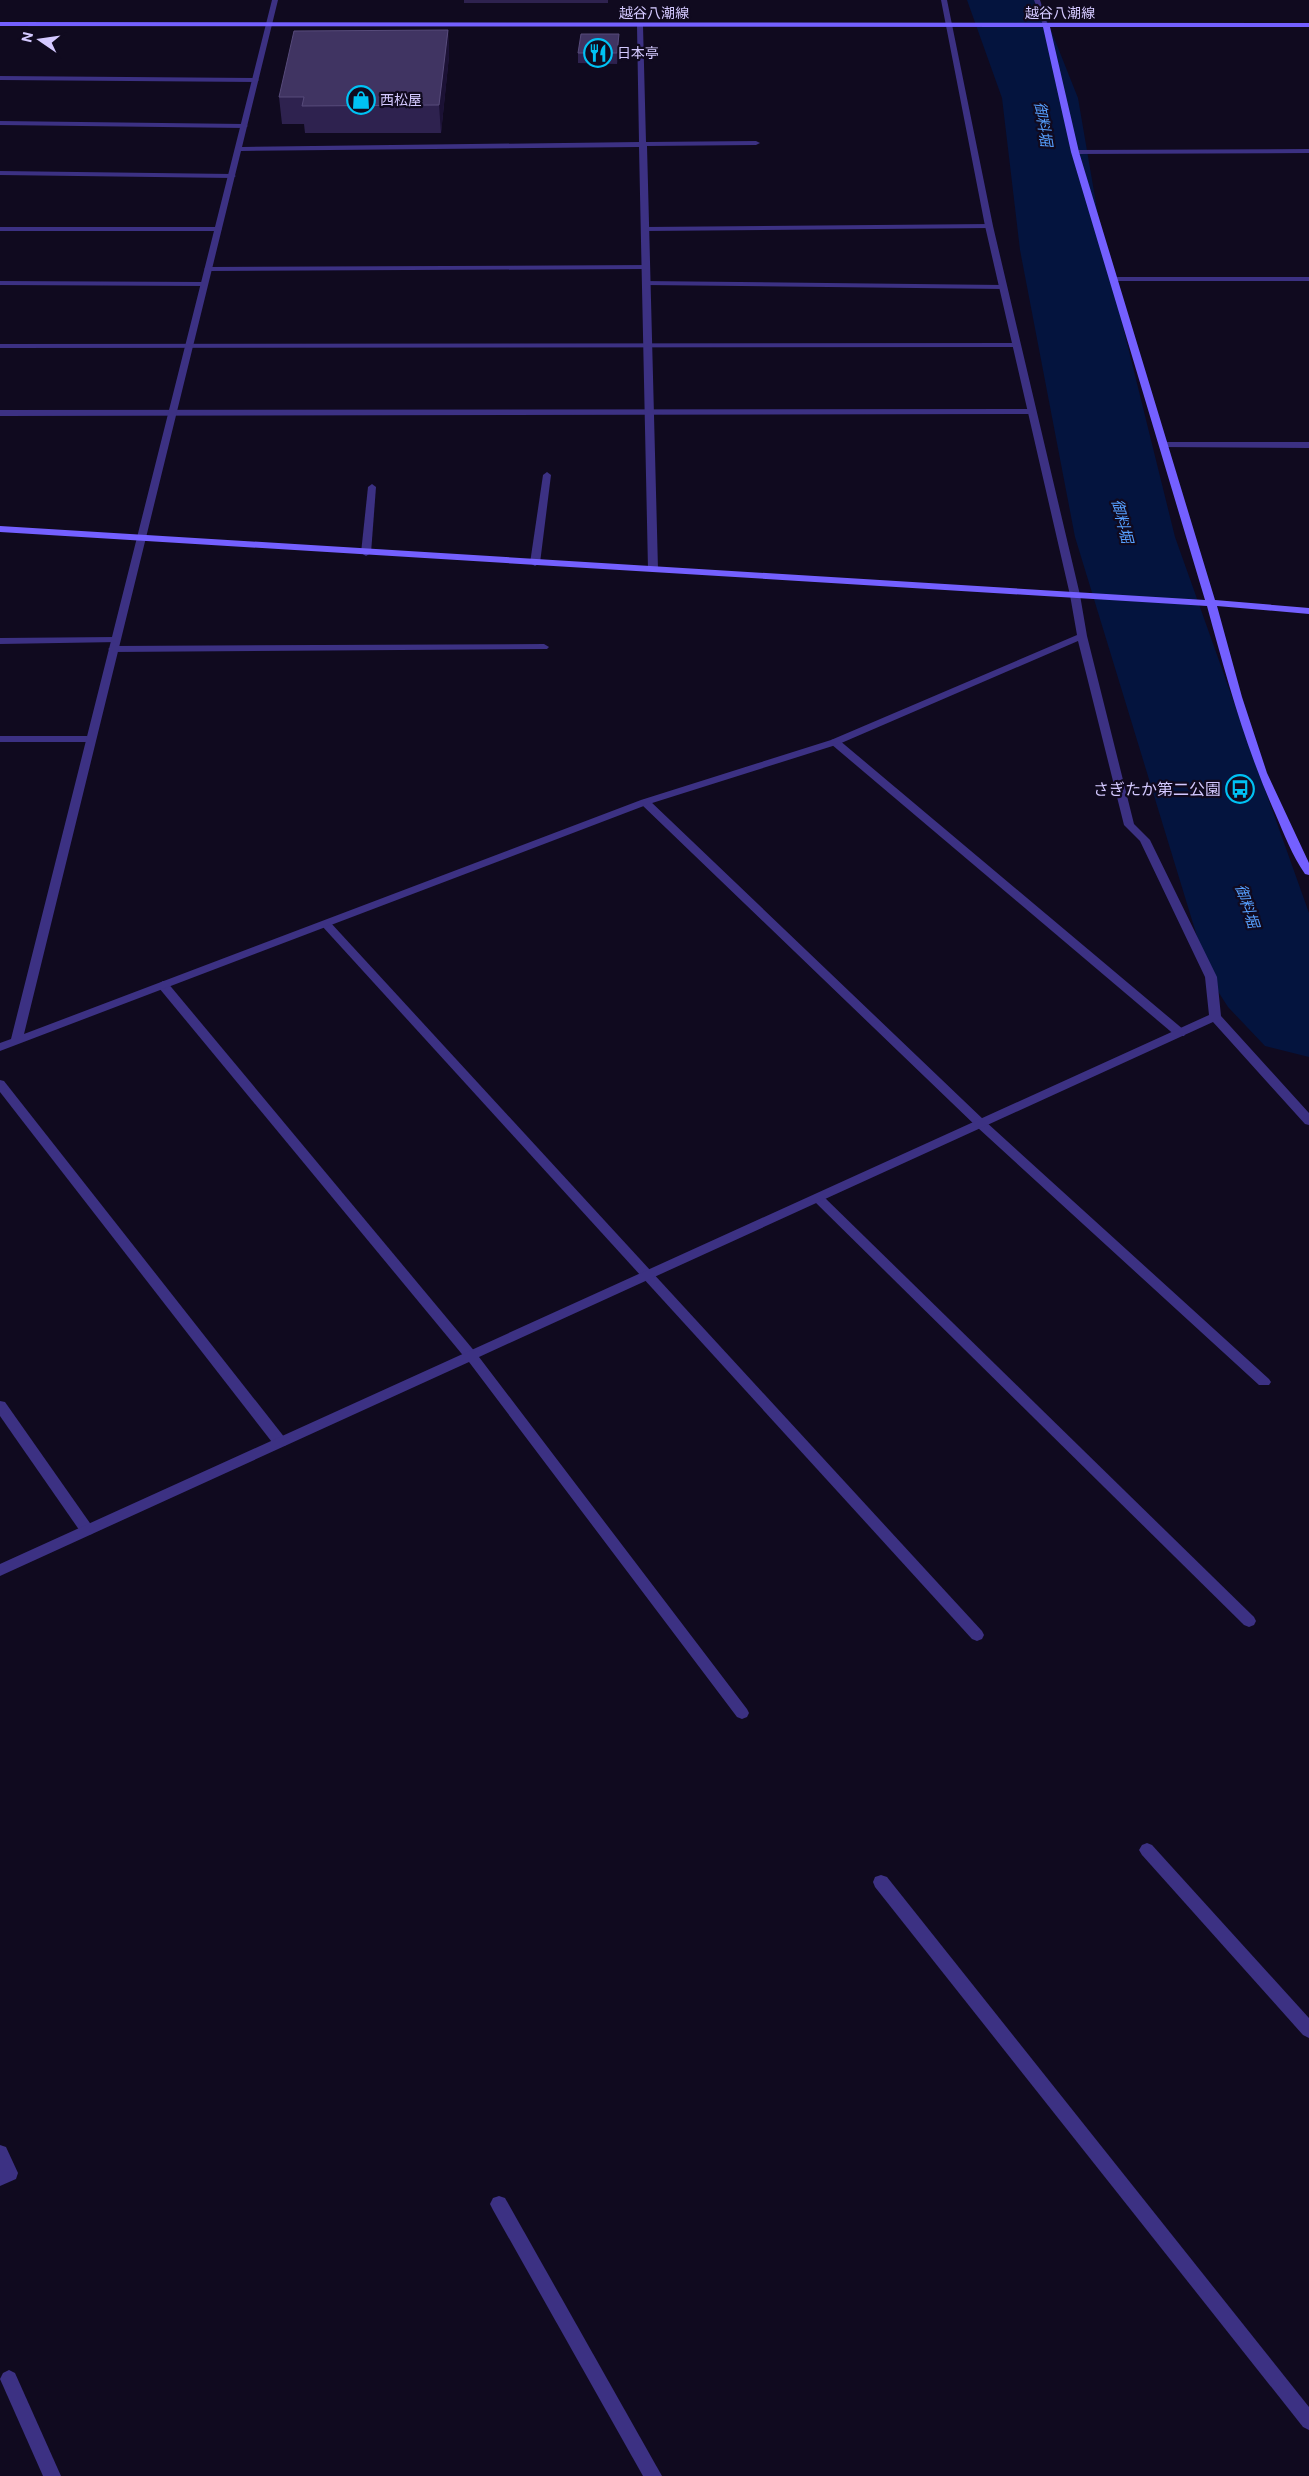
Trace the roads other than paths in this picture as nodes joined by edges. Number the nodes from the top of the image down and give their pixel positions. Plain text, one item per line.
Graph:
1 (275, 0) edge
2 (944, 0) edge
3 (1037, 0) edge
4 (0, 24) edge
5 (270, 24) junction
6 (950, 25) junction
7 (1046, 25) junction
8 (1309, 25) edge
9 (640, 26) junction
10 (0, 78) edge
11 (256, 80) junction
12 (0, 123) edge
13 (244, 126) junction
14 (756, 142) dead end
15 (643, 144) junction
16 (238, 149) junction
17 (1309, 151) edge
18 (1075, 152) junction
19 (0, 173) edge
20 (232, 176) junction
21 (989, 226) junction
22 (0, 229) edge
23 (218, 229) junction
24 (645, 229) junction
25 (646, 266) junction
26 (208, 269) junction
27 (1114, 279) junction
28 (1309, 279) edge
29 (0, 283) edge
30 (204, 284) junction
31 (646, 284) junction
32 (1003, 287) junction
33 (1017, 345) junction
34 (0, 346) edge
35 (189, 346) junction
36 (648, 346) junction
37 (649, 411) junction
38 (173, 412) junction
39 (1033, 412) junction
40 (0, 413) edge
41 (1163, 445) junction
42 (1309, 445) edge
43 (547, 476) dead end
44 (372, 487) dead end
45 (0, 529) edge
46 (141, 539) junction
47 (366, 552) junction
48 (535, 563) junction
49 (653, 569) junction
50 (1075, 595) junction
51 (1211, 603) junction
52 (1309, 611) edge
53 (1082, 636) junction
54 (0, 641) edge
55 (115, 645) junction
56 (544, 647) dead end
57 (0, 739) edge
58 (91, 739) junction
59 (835, 742) junction
60 (646, 802) junction
61 (1309, 872) edge
62 (326, 924) junction
63 (163, 985) junction
64 (1215, 1017) junction
65 (1180, 1033) junction
66 (16, 1041) junction
67 (0, 1047) edge
68 (0, 1084) edge
69 (1309, 1121) edge
70 (981, 1124) junction
71 (818, 1198) junction
72 (648, 1275) junction
73 (470, 1356) junction
74 (1264, 1382) dead end
75 (0, 1406) edge
76 (280, 1442) junction
77 (87, 1530) junction
78 (0, 1570) edge
79 (1249, 1621) dead end
80 (977, 1635) dead end
81 (742, 1712) dead end
82 (1147, 1850) dead end
83 (881, 1882) dead end
84 (1309, 2030) edge
85 (0, 2153) edge
86 (0, 2178) edge
87 (499, 2204) dead end
88 (9, 2379) dead end
89 (1309, 2421) edge
90 (52, 2476) edge
91 (653, 2476) edge

1 - 5 street
2 - 6 street
3 - 7 street
4 - 5 street, 越谷八潮線
5 - 9 street, 越谷八潮線
5 - 11 street
6 - 7 street, 越谷八潮線
6 - 9 street, 越谷八潮線
6 - 21 street
7 - 8 street, 越谷八潮線
7 - 18 street
9 - 15 street
10 - 11 street
11 - 13 street
12 - 13 street
13 - 16 street
14 - 15 street
15 - 16 street
15 - 24 street
16 - 20 street
17 - 18 street
18 - 27 street
19 - 20 street
20 - 23 street
21 - 24 street
21 - 32 street
22 - 23 street
23 - 26 street
24 - 25 street
25 - 26 street
25 - 31 street
26 - 30 street
27 - 28 street
27 - 41 street
29 - 30 street
30 - 35 street
31 - 32 street
31 - 36 street
32 - 33 street
33 - 36 street
33 - 39 street
34 - 35 street
35 - 36 street
35 - 38 street
36 - 37 street
37 - 38 street
37 - 39 street
37 - 49 street
38 - 40 street
38 - 46 street
39 - 50 street
41 - 42 street
41 - 51 street
43 - 48 street
44 - 47 street
45 - 46 street
46 - 47 street
46 - 55 street
47 - 48 street
48 - 49 street
49 - 50 street
50 - 51 street
50 - 53 street
51 - 52 street
51 - 61 street
53 - 59 street
53 - 64 street
54 - 55 street
55 - 56 street
55 - 58 street
57 - 58 street
58 - 66 street
59 - 60 street
59 - 65 street
60 - 62 street
60 - 70 street
62 - 63 street
62 - 72 street
63 - 66 street
63 - 73 street
64 - 65 street
64 - 69 street
65 - 70 street
66 - 67 street
68 - 76 street
70 - 71 street
70 - 74 street
71 - 72 street
71 - 79 street
72 - 73 street
72 - 80 street
73 - 76 street
73 - 81 street
75 - 77 street
76 - 77 street
77 - 78 street
82 - 84 street
83 - 89 street
85 - 86 street
87 - 91 street
88 - 90 street

